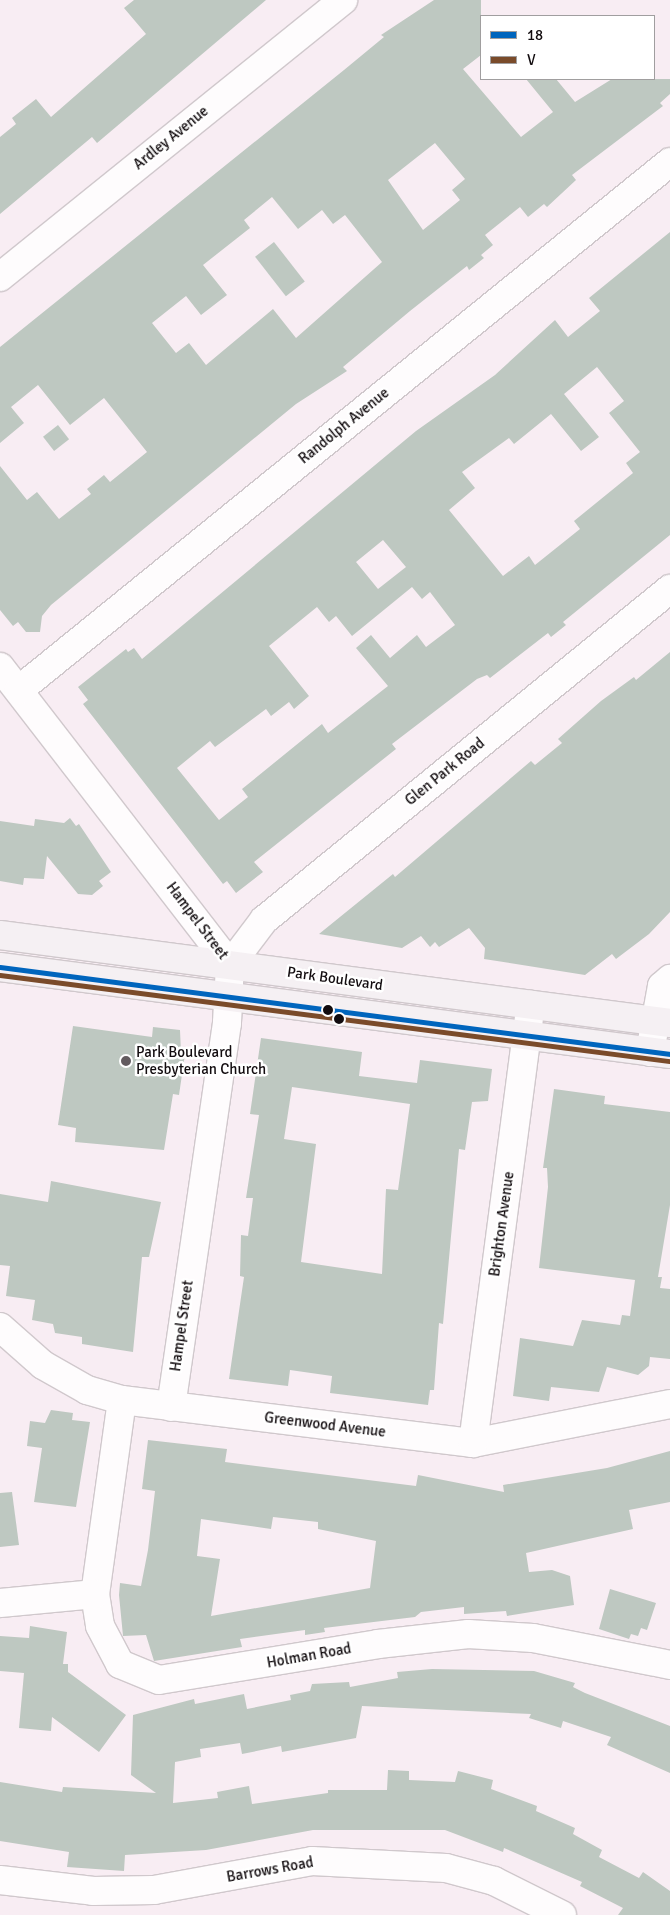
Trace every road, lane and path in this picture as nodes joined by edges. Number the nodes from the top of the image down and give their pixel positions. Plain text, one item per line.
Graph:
1 (343, 0) edge
2 (670, 162) edge
3 (0, 277) edge
4 (670, 589) edge
5 (0, 668) edge
6 (18, 690) junction
7 (0, 935) edge
8 (230, 965) junction
9 (0, 967) edge
10 (670, 979) edge
11 (228, 996) junction
12 (531, 1005) junction
13 (663, 1022) edge
14 (527, 1036) junction
15 (660, 1053) edge
16 (0, 1327) edge
17 (122, 1400) junction
18 (670, 1404) edge
19 (171, 1407) junction
20 (473, 1443) junction
21 (95, 1594) junction
22 (0, 1603) edge
23 (670, 1665) edge
24 (0, 1880) edge
25 (562, 1915) edge

1 - 3 street, Ardley Avenue
2 - 6 street, Randolph Avenue
4 - 8 street, Glen Park Road
5 - 6 street, Hampel Street
6 - 8 street, Hampel Street
7 - 8 main road, Park Boulevard
8 - 11 street, Hampel Street
8 - 12 main road, Park Boulevard
9 - 11 main road, Park Boulevard
10 - 13 street
11 - 14 main road, Park Boulevard
11 - 19 street, Hampel Street
12 - 13 main road, Park Boulevard
12 - 14 street, Brighton Avenue
13 - 15 street
14 - 15 main road, Park Boulevard
14 - 20 street, Brighton Avenue
16 - 17 street, Greenwood Avenue
17 - 19 street, Greenwood Avenue
17 - 21 street
18 - 20 street, Greenwood Avenue
19 - 20 street, Greenwood Avenue
21 - 22 street
21 - 23 street, Holman Road
24 - 25 street, Barrows Road

